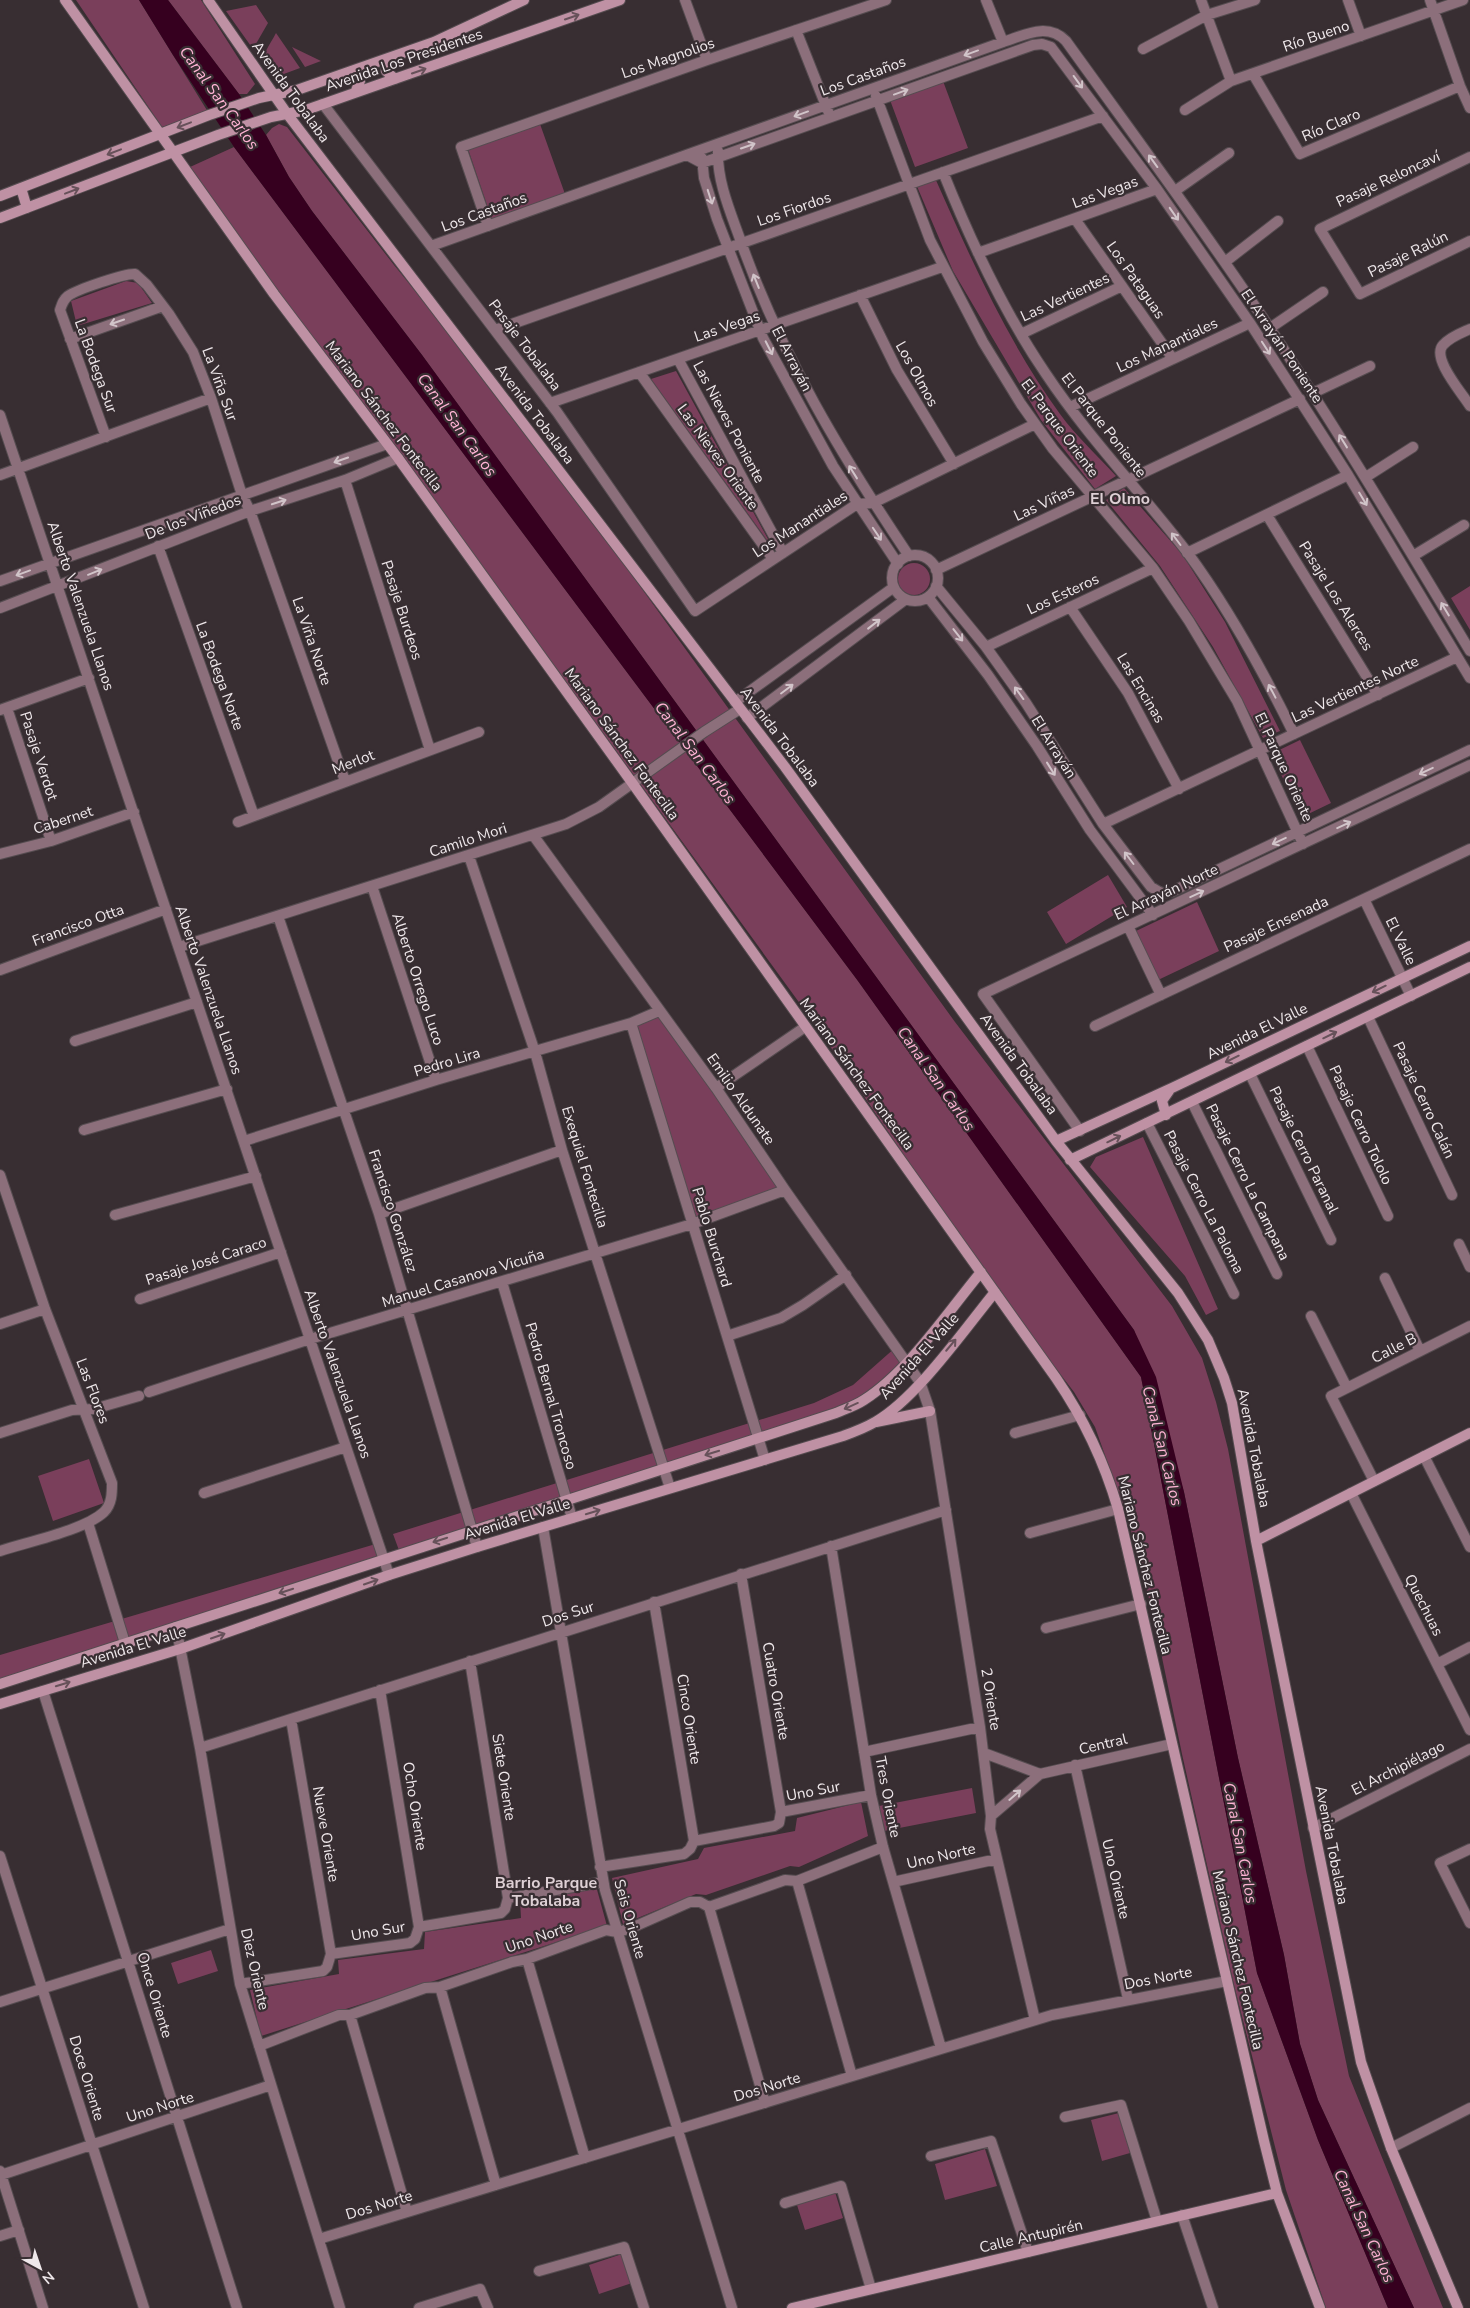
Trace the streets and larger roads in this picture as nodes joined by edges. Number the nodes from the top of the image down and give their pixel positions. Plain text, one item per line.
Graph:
1 (65, 0) edge
2 (208, 0) edge
3 (524, 0) edge
4 (620, 0) edge
5 (685, 0) edge
6 (886, 0) edge
7 (986, 0) edge
8 (1202, 0) edge
9 (1255, 0) edge
10 (1348, 0) edge
11 (1463, 0) edge
12 (1432, 5) edge
13 (1207, 15) junction
14 (796, 30) junction
15 (1050, 31) joint
16 (1361, 36) junction
17 (1003, 42) junction
18 (1047, 45) joint
19 (1143, 49) dead end
20 (387, 59) junction
21 (707, 60) junction
22 (354, 70) junction
23 (1254, 74) junction
24 (395, 79) junction
25 (1232, 82) junction
26 (1460, 86) junction
27 (873, 88) junction
28 (355, 93) junction
29 (275, 96) junction
30 (878, 100) junction
31 (323, 104) junction
32 (826, 105) junction
33 (1470, 108) edge
34 (1185, 110) dead end
35 (288, 115) junction
36 (1103, 116) junction
37 (830, 117) junction
38 (160, 134) junction
39 (718, 144) junction
40 (702, 150) junction
41 (172, 152) junction
42 (1229, 153) dead end
43 (687, 155) junction
44 (1470, 157) edge
45 (718, 158) junction
46 (702, 163) junction
47 (943, 172) junction
48 (908, 185) junction
49 (21, 188) junction
50 (1157, 189) junction
51 (1176, 191) junction
52 (0, 196) edge
53 (27, 208) junction
54 (0, 218) edge
55 (1074, 218) junction
56 (1278, 221) dead end
57 (488, 226) junction
58 (1470, 241) edge
59 (741, 243) junction
60 (431, 246) junction
61 (727, 248) junction
62 (978, 253) junction
63 (1225, 262) junction
64 (942, 267) junction
65 (141, 278) joint
66 (1122, 286) junction
67 (1323, 292) dead end
68 (1360, 294) joint
69 (860, 295) junction
70 (163, 306) junction
71 (1250, 323) junction
72 (775, 325) junction
73 (1270, 328) junction
74 (1470, 329) edge
75 (495, 330) junction
76 (760, 330) junction
77 (1021, 334) junction
78 (70, 339) junction
79 (678, 359) junction
80 (1173, 359) junction
81 (1370, 366) dead end
82 (639, 372) junction
83 (1313, 393) junction
84 (211, 398) junction
85 (1300, 399) junction
86 (550, 403) junction
87 (1470, 406) edge
88 (1070, 407) junction
89 (0, 414) edge
90 (1035, 424) junction
91 (106, 436) junction
92 (387, 444) junction
93 (1413, 447) dead end
94 (398, 458) junction
95 (954, 464) junction
96 (19, 468) junction
97 (0, 475) edge
98 (1348, 475) junction
99 (1366, 477) junction
100 (345, 480) junction
101 (1128, 480) junction
102 (242, 495) junction
103 (1093, 497) junction
104 (873, 503) junction
105 (857, 504) junction
106 (250, 511) junction
107 (1267, 514) junction
108 (1464, 525) dead end
109 (158, 546) junction
110 (783, 552) junction
111 (1187, 553) junction
112 (909, 556) junction
113 (1413, 556) junction
114 (773, 559) junction
115 (51, 563) junction
116 (898, 564) junction
117 (1153, 568) junction
118 (936, 570) junction
119 (0, 581) edge
120 (58, 586) junction
121 (936, 586) junction
122 (894, 587) junction
123 (928, 597) junction
124 (906, 599) junction
125 (1070, 607) junction
126 (0, 608) edge
127 (696, 611) joint
128 (986, 647) junction
129 (1470, 651) edge
130 (802, 655) junction
131 (1457, 657) junction
132 (812, 670) junction
133 (89, 678) junction
134 (1470, 678) edge
135 (1378, 695) junction
136 (738, 705) junction
137 (4, 709) edge
138 (747, 718) junction
139 (479, 732) dead end
140 (1294, 734) junction
141 (430, 750) junction
142 (1261, 750) junction
143 (1470, 750) edge
144 (1470, 765) edge
145 (345, 781) junction
146 (633, 784) junction
147 (1179, 789) junction
148 (1355, 805) junction
149 (134, 812) junction
150 (254, 816) junction
151 (1361, 817) junction
152 (238, 822) dead end
153 (1103, 824) junction
154 (1298, 832) junction
155 (533, 836) junction
156 (51, 841) junction
157 (1303, 844) junction
158 (1470, 849) edge
159 (0, 854) edge
160 (470, 856) junction
161 (372, 886) junction
162 (1161, 893) joint
163 (1364, 899) junction
164 (166, 909) junction
165 (1153, 915) junction
166 (278, 916) junction
167 (1128, 926) junction
168 (1470, 946) edge
169 (179, 947) junction
170 (1470, 967) edge
171 (0, 970) edge
172 (1402, 978) junction
173 (983, 994) joint
174 (1161, 995) junction
175 (1411, 996) junction
176 (197, 1002) junction
177 (659, 1011) junction
178 (1368, 1017) junction
179 (631, 1023) junction
180 (1095, 1026) dead end
181 (805, 1027) junction
182 (75, 1041) dead end
183 (1307, 1046) junction
184 (535, 1052) junction
185 (1250, 1074) junction
186 (436, 1080) junction
187 (1174, 1087) junction
188 (716, 1088) junction
189 (227, 1089) junction
190 (1192, 1102) junction
191 (344, 1110) junction
192 (1166, 1114) junction
193 (1147, 1123) junction
194 (84, 1130) dead end
195 (1080, 1131) junction
196 (244, 1141) junction
197 (1056, 1141) junction
198 (562, 1150) junction
199 (1070, 1160) junction
200 (0, 1175) edge
201 (256, 1176) junction
202 (785, 1190) junction
203 (1452, 1195) dead end
204 (10, 1208) junction
205 (0, 1212) edge
206 (379, 1214) junction
207 (115, 1215) dead end
208 (1388, 1216) dead end
209 (692, 1224) junction
210 (1331, 1240) dead end
211 (1459, 1244) dead end
212 (281, 1252) junction
213 (595, 1253) junction
214 (1470, 1267) edge
215 (981, 1272) junction
216 (1277, 1274) dead end
217 (846, 1275) junction
218 (1385, 1278) dead end
219 (502, 1282) junction
220 (995, 1292) junction
221 (1234, 1294) dead end
222 (140, 1299) dead end
223 (45, 1309) junction
224 (409, 1310) junction
225 (1311, 1316) dead end
226 (0, 1324) edge
227 (1470, 1326) edge
228 (727, 1336) junction
229 (310, 1340) junction
230 (1420, 1351) junction
231 (907, 1363) junction
232 (920, 1382) junction
233 (1347, 1388) junction
234 (149, 1392) dead end
235 (138, 1396) dead end
236 (84, 1410) junction
237 (930, 1411) junction
238 (1080, 1415) junction
239 (876, 1422) junction
240 (1015, 1433) dead end
241 (1470, 1433) edge
242 (0, 1434) edge
243 (758, 1439) junction
244 (346, 1447) junction
245 (1424, 1456) junction
246 (765, 1460) junction
247 (664, 1468) junction
248 (1374, 1481) junction
249 (670, 1488) junction
250 (204, 1493) dead end
251 (1351, 1493) junction
252 (566, 1500) junction
253 (1118, 1509) junction
254 (946, 1510) junction
255 (572, 1518) junction
256 (88, 1523) junction
257 (543, 1527) junction
258 (472, 1530) junction
259 (1030, 1533) dead end
260 (1256, 1541) junction
261 (831, 1546) junction
262 (1470, 1546) edge
263 (477, 1547) junction
264 (0, 1551) edge
265 (384, 1559) junction
266 (741, 1574) junction
267 (390, 1575) junction
268 (654, 1602) junction
269 (1141, 1604) junction
270 (176, 1627) junction
271 (1046, 1628) dead end
272 (561, 1632) junction
273 (125, 1643) junction
274 (1470, 1647) edge
275 (180, 1649) junction
276 (470, 1661) junction
277 (1437, 1664) junction
278 (0, 1684) edge
279 (380, 1690) junction
280 (42, 1691) junction
281 (0, 1704) edge
282 (290, 1719) junction
283 (980, 1728) junction
284 (1470, 1730) edge
285 (1172, 1744) junction
286 (200, 1748) junction
287 (1470, 1749) edge
288 (864, 1752) junction
289 (984, 1753) junction
290 (1075, 1765) junction
291 (1040, 1774) junction
292 (872, 1795) junction
293 (781, 1812) junction
294 (991, 1816) junction
295 (1313, 1828) junction
296 (694, 1841) junction
297 (883, 1848) junction
298 (1470, 1848) edge
299 (0, 1856) edge
300 (997, 1858) junction
301 (600, 1867) junction
302 (797, 1881) junction
303 (603, 1882) junction
304 (893, 1882) junction
305 (508, 1898) junction
306 (709, 1907) junction
307 (1470, 1923) edge
308 (419, 1928) junction
309 (230, 1929) junction
310 (618, 1932) junction
311 (331, 1954) junction
312 (527, 1960) junction
313 (129, 1961) junction
314 (1227, 1980) junction
315 (240, 1984) junction
316 (440, 1987) junction
317 (43, 1988) junction
318 (1128, 1999) junction
319 (0, 2002) edge
320 (350, 2015) junction
321 (1035, 2020) junction
322 (259, 2046) junction
323 (941, 2048) junction
324 (852, 2076) junction
325 (271, 2085) junction
326 (765, 2103) junction
327 (1470, 2108) edge
328 (178, 2117) junction
329 (1065, 2117) dead end
330 (679, 2130) junction
331 (92, 2145) junction
332 (1391, 2148) junction
333 (931, 2156) dead end
334 (585, 2158) junction
335 (1, 2173) edge
336 (496, 2185) junction
337 (1277, 2193) junction
338 (785, 2203) dead end
339 (407, 2212) junction
340 (1182, 2215) junction
341 (1156, 2221) junction
342 (19, 2230) junction
343 (0, 2236) edge
344 (319, 2239) junction
345 (1028, 2252) junction
346 (539, 2271) dead end
347 (871, 2289) junction
348 (43, 2308) edge
349 (144, 2308) edge
350 (238, 2308) edge
351 (340, 2308) edge
352 (419, 2308) edge
353 (488, 2308) edge
354 (644, 2308) edge
355 (732, 2308) edge
356 (792, 2308) edge
357 (1213, 2308) edge
358 (1319, 2308) edge
359 (1458, 2308) edge

1 - 38 street, Mariano Sánchez Fontecilla
2 - 29 street, Avenida Tobalaba
3 - 20 street, Avenida Los Presidentes
24 -> 4 street, Avenida Los Presidentes
5 - 21 street
6 - 14 street, Los Magnolios
7 - 17 street
8 - 13 street
9 - 13 street
10 - 16 street
11 - 12 street, Río Bueno
12 - 16 street, Río Bueno
12 - 26 street
13 - 19 street
13 - 25 street
14 - 21 street, Los Magnolios
14 - 32 street
15 - 17 street, Los Castaños
51 -> 15 street, El Arrayán Poniente
16 - 23 street, Río Bueno
17 -> 27 street, Los Castaños
30 -> 18 street, Los Castaños
18 -> 36 street, El Arrayán Poniente
20 - 22 street, Avenida Los Presidentes
20 - 24 street
21 - 57 street, Los Magnolios
22 - 28 street
22 - 29 street, Avenida Los Presidentes
23 - 25 street, Río Bueno
23 - 26 street, Río Claro
24 - 28 street, Avenida Los Presidentes
25 - 34 street, Río Bueno
26 - 33 street
27 - 30 street, El Parque Oriente
27 - 32 street, Los Castaños
28 - 31 street, Avenida Los Presidentes
29 - 35 street, Avenida Tobalaba
29 -> 38 street, Avenida Los Presidentes
30 - 37 street, Los Castaños
30 - 48 street, El Parque Oriente
31 - 35 street, Avenida Los Presidentes
31 - 60 street, Pasaje Tobalaba
32 - 37 street
32 -> 39 street, Los Castaños
35 - 41 street, Avenida Los Presidentes
35 - 136 street, Avenida Tobalaba
36 - 47 street, Los Fiordos
36 - 50 street, El Arrayán Poniente
45 -> 37 street, Los Castaños
38 - 41 street, Mariano Sánchez Fontecilla
38 -> 49 street, Avenida Los Presidentes
39 - 40 street, Los Castaños
39 - 45 street, El Arrayán
40 - 43 street, Los Castaños
40 - 46 street, El Arrayán
53 -> 41 street, Avenida Los Presidentes
41 - 92 street, Mariano Sánchez Fontecilla
42 - 51 street
43 - 46 street
43 - 57 street, Los Castaños
44 - 68 street, Pasaje Reloncaví
45 - 46 street, Los Castaños
45 - 59 street, El Arrayán
46 -> 61 street, El Arrayán
47 - 48 street, Los Fiordos
47 - 62 street, El Parque Poniente
48 - 59 street, Los Fiordos
48 - 64 street, El Parque Oriente
49 - 52 street, Avenida Los Presidentes
49 - 53 street
50 - 55 street, Las Vegas
50 -> 71 street, El Arrayán Poniente
51 - 63 street, El Arrayán Poniente
53 - 54 street, Avenida Los Presidentes
55 - 62 street, Las Vegas
55 - 66 street, Los Pataguas
56 - 63 street
57 - 60 street, Los Castaños
58 - 68 street, Pasaje Ralún
59 - 61 street, Los Fiordos
72 -> 59 street, El Arrayán
60 - 75 street, Pasaje Tobalaba
61 - 75 street, Los Fiordos
61 - 76 street, El Arrayán
62 - 77 street, El Parque Poniente
63 - 73 street, El Arrayán Poniente
64 - 69 street, Las Vegas
64 - 90 street, El Parque Oriente
65 - 70 street, La Viña Sur
65 - 78 street, La Bodega Sur
66 - 77 street, Las Vertientes
66 - 80 street, Los Pataguas
67 - 73 street
69 - 72 street, Las Vegas
69 - 95 street, Los Olmos
70 -> 78 street
70 - 84 street, La Viña Sur
71 - 80 street, Los Manantiales
71 -> 85 street, El Arrayán Poniente
72 - 76 street, Las Vegas
104 -> 72 street, El Arrayán
73 - 83 street, El Arrayán Poniente
74 - 87 street
75 - 86 street, Pasaje Tobalaba
76 - 79 street, Las Vegas
76 -> 105 street, El Arrayán
77 - 88 street, El Parque Poniente
78 - 91 street, La Bodega Sur
79 - 82 street, Las Vegas
79 - 110 street, Las Nieves Poniente
80 - 88 street, Los Manantiales
81 - 83 street
82 - 86 street, Las Vegas
82 - 114 street, Las Nieves Oriente
99 -> 83 street, El Arrayán Poniente
84 - 91 street
84 - 102 street, La Viña Sur
85 - 98 street, El Arrayán Poniente
85 - 101 street, Las Viñas
86 - 127 street, Pasaje Tobalaba
88 - 101 street, El Parque Poniente
89 - 96 street, Alberto Valenzuela Llanos
90 - 95 street, Los Manantiales
90 - 103 street, El Parque Oriente
91 - 96 street
92 - 94 street, Mariano Sánchez Fontecilla
92 -> 102 street, De los Viñedos
93 - 99 street
94 - 100 street, De los Viñedos
94 - 146 street, Mariano Sánchez Fontecilla
95 - 104 street, Los Manantiales
96 - 97 street
96 - 115 street, Alberto Valenzuela Llanos
98 - 107 street
98 -> 131 street, El Arrayán Poniente
99 - 113 street, El Arrayán Poniente
106 -> 100 street, De los Viñedos
100 - 141 street, Pasaje Burdeos
101 - 103 street, Las Viñas
111 -> 101 street, El Parque Poniente
102 - 106 street, La Viña Sur
102 - 115 street, De los Viñedos
103 - 117 street, El Parque Oriente
103 - 118 street, Las Viñas
104 - 105 street, Los Manantiales
104 - 112 street, El Arrayán
105 - 110 street, Los Manantiales
105 -> 116 street, El Arrayán
106 - 109 street, De los Viñedos
106 - 145 street, La Viña Norte
107 - 111 street
107 - 135 street, Pasaje Los Alerces
108 - 113 street
120 -> 109 street, De los Viñedos
109 - 150 street, La Bodega Norte
110 - 114 street, Los Manantiales
140 -> 111 street, El Parque Poniente
112 - 116 street
112 - 118 street
129 -> 113 street, El Arrayán Poniente
114 - 127 street, Los Manantiales
115 -> 119 street, De los Viñedos
115 - 120 street, Alberto Valenzuela Llanos
116 - 122 street
117 - 125 street, Los Esteros
117 - 142 street, El Parque Oriente
118 - 121 street
120 - 126 street, De los Viñedos
120 - 133 street, Alberto Valenzuela Llanos
121 - 123 street
121 - 128 street, El Arrayán
122 - 124 street
122 - 130 street
123 - 124 street
123 -> 165 street, El Arrayán
132 -> 124 street
125 - 128 street, Los Esteros
125 - 147 street, Las Encinas
153 -> 128 street, El Arrayán
130 - 132 street
130 - 136 street
131 - 134 street, El Arrayán Poniente
131 - 135 street, Las Vertientes Norte
138 -> 132 street
133 - 137 street
133 - 149 street, Alberto Valenzuela Llanos
135 - 140 street, Las Vertientes Norte
136 - 138 street, Avenida Tobalaba
136 - 146 street, Camilo Mori
137 - 156 street, Pasaje Verdot
138 - 197 street, Avenida Tobalaba
139 - 141 street, Merlot
140 - 142 street, Las Vertientes Norte
141 - 145 street, Merlot
142 - 147 street, Las Vertientes Norte
142 - 154 street, El Parque Oriente
143 -> 148 street, El Arrayán Norte
144 - 151 street, El Arrayán Norte
145 - 150 street, Merlot
146 - 155 street, Camilo Mori
146 - 181 street, Mariano Sánchez Fontecilla
147 - 153 street, Las Vertientes Norte
148 - 151 street
148 - 154 street, El Arrayán Norte
149 - 156 street, Cabernet
149 - 164 street, Alberto Valenzuela Llanos
150 - 152 street, Merlot
157 -> 151 street, El Arrayán Norte
162 -> 153 street, El Arrayán
154 - 157 street, El Parque Oriente
154 -> 162 street, El Arrayán Norte
155 - 160 street, Camilo Mori
155 - 177 street, Emilio Aldunate
156 - 159 street, Cabernet
165 -> 157 street, El Arrayán Norte
158 - 163 street, Pasaje Ensenada
160 - 161 street, Camilo Mori
160 - 184 street, Exequiel Fontecilla
161 - 166 street, Camilo Mori
161 - 186 street, Alberto Orrego Luco
163 - 172 street, El Valle
163 - 174 street, Pasaje Ensenada
164 - 169 street, Alberto Valenzuela Llanos
164 - 171 street, Francisco Otta
165 - 167 street, El Arrayán Norte
166 - 169 street, Camilo Mori
166 - 191 street, Francisco González
167 - 173 street, El Arrayán Norte
167 - 174 street
168 - 172 street, Avenida El Valle
169 - 176 street, Alberto Valenzuela Llanos
170 - 175 street
172 - 175 street, El Valle
172 -> 187 street, Avenida El Valle
173 - 195 street, Avenida Tobalaba
174 - 180 street, Pasaje Ensenada
175 - 178 street
176 - 182 street
176 - 189 street, Alberto Valenzuela Llanos
177 - 179 street, Pedro Lira
177 - 188 street, Emilio Aldunate
183 -> 178 street
178 - 203 street, Pasaje Cerro Calán
179 - 184 street, Pedro Lira
179 - 209 street, Pablo Burchard
181 - 188 street
181 - 215 street, Mariano Sánchez Fontecilla
183 - 185 street
183 - 208 street, Pasaje Cerro Tololo
184 - 186 street, Pedro Lira
184 - 198 street, Exequiel Fontecilla
185 - 190 street
185 - 210 street, Pasaje Cerro Paranal
186 - 191 street, Pedro Lira
187 - 192 street
187 - 195 street, Avenida El Valle
188 - 202 street, Emilio Aldunate
189 - 194 street
189 - 196 street, Alberto Valenzuela Llanos
190 - 192 street
190 - 216 street, Pasaje Cerro La Campana
191 - 196 street, Pedro Lira
191 - 206 street, Francisco González
192 - 193 street
199 -> 193 street
193 - 221 street, Pasaje Cerro La Paloma
195 - 197 street, Avenida El Valle
196 - 201 street, Alberto Valenzuela Llanos
197 - 199 street, Avenida Tobalaba
198 - 206 street
198 - 213 street, Exequiel Fontecilla
199 - 260 street, Avenida Tobalaba
200 - 204 street, Las Flores
201 - 207 street
201 - 212 street, Alberto Valenzuela Llanos
202 - 209 street, Manuel Casanova Vicuña
202 - 217 street, Emilio Aldunate
204 - 205 street
204 - 223 street, Las Flores
206 - 224 street, Francisco González
209 - 213 street, Manuel Casanova Vicuña
209 - 228 street, Pablo Burchard
211 - 214 street
212 - 222 street, Pasaje José Caraco
212 - 229 street, Alberto Valenzuela Llanos
213 - 219 street, Manuel Casanova Vicuña
213 - 247 street, Exequiel Fontecilla
215 - 220 street, Mariano Sánchez Fontecilla
215 - 231 street, Avenida El Valle
217 - 228 street
217 - 231 street, Emilio Aldunate
218 - 230 street
219 - 224 street, Manuel Casanova Vicuña
219 - 252 street, Pedro Bernal Troncoso
232 -> 220 street, Avenida El Valle
220 - 238 street, Mariano Sánchez Fontecilla
223 - 226 street
223 - 236 street, Las Flores
224 - 229 street, Manuel Casanova Vicuña
224 - 258 street, Francisco González
225 - 233 street
227 - 230 street, Calle B
228 - 243 street, Pablo Burchard
229 - 234 street, Manuel Casanova Vicuña
229 - 244 street, Alberto Valenzuela Llanos
230 - 233 street, Calle B
231 - 232 street, Emilio Aldunate
231 -> 243 street, Avenida El Valle
232 - 237 street, 2 Oriente
232 - 239 street, Avenida El Valle
233 - 248 street, Calle B
235 - 236 street
236 - 242 street
236 - 256 street, Las Flores
237 - 239 street
237 - 254 street, 2 Oriente
238 - 240 street
238 - 253 street, Mariano Sánchez Fontecilla
239 - 246 street, Avenida El Valle
241 - 245 street
243 - 246 street, Pablo Burchard
243 -> 247 street, Avenida El Valle
244 - 250 street
244 - 265 street, Alberto Valenzuela Llanos
245 - 248 street
245 - 262 street
246 - 249 street, Avenida El Valle
247 - 249 street, Exequiel Fontecilla
247 - 252 street, Avenida El Valle
248 - 251 street
255 -> 249 street, Avenida El Valle
251 - 260 street
251 - 277 street, Quechuas
252 - 255 street, Pedro Bernal Troncoso
252 - 258 street, Avenida El Valle
253 - 259 street
253 - 269 street, Mariano Sánchez Fontecilla
254 - 261 street, Dos Sur
254 - 283 street, 2 Oriente
255 - 257 street, Avenida El Valle
256 - 264 street, Las Flores
256 - 273 street
257 - 263 street, Avenida El Valle
257 - 272 street, Seis Oriente
258 - 263 street, Francisco González
258 -> 265 street, Avenida El Valle
260 - 295 street, Avenida Tobalaba
261 - 266 street, Dos Sur
261 - 288 street, Tres Oriente
263 - 267 street, Avenida El Valle
265 - 267 street, Alberto Valenzuela Llanos
265 -> 270 street, Avenida El Valle
266 - 268 street, Dos Sur
266 - 293 street, Cuatro Oriente
275 -> 267 street, Avenida El Valle
268 - 272 street, Dos Sur
268 - 296 street, Cinco Oriente
269 - 271 street
269 - 285 street, Mariano Sánchez Fontecilla
270 - 273 street, Avenida El Valle
270 - 275 street, Diez Oriente
272 - 276 street, Dos Sur
272 - 301 street, Seis Oriente
273 - 278 street, Avenida El Valle
274 - 277 street
280 -> 275 street, Avenida El Valle
275 - 286 street, Diez Oriente
276 - 279 street, Dos Sur
276 - 305 street, Siete Oriente
277 - 284 street, Quechuas
279 - 282 street, Dos Sur
279 - 308 street, Ocho Oriente
280 - 281 street, Avenida El Valle
280 - 313 street, Once Oriente
282 - 286 street, Dos Sur
282 - 311 street, Nueve Oriente
283 - 288 street
283 - 289 street, 2 Oriente
285 - 290 street, Central
285 - 314 street, Mariano Sánchez Fontecilla
286 - 309 street, Diez Oriente
287 - 295 street, El Archipiélago
288 - 292 street, Tres Oriente
289 - 291 street
289 - 294 street, 2 Oriente
290 - 291 street, Central
290 - 318 street, Uno Oriente
294 -> 291 street, Central
292 - 293 street, Uno Sur
292 - 297 street, Tres Oriente
293 - 296 street, Uno Sur
294 - 300 street, 2 Oriente
295 - 332 street, Avenida Tobalaba
296 - 301 street, Uno Sur
297 - 302 street, Uno Norte
297 - 304 street, Tres Oriente
298 - 307 street
299 - 317 street, Doce Oriente
300 - 304 street, Uno Norte
300 - 321 street, 2 Oriente
301 - 303 street, Seis Oriente
302 - 306 street, Uno Norte
302 - 324 street
303 - 305 street
303 - 310 street, Seis Oriente
304 - 323 street, Tres Oriente
305 - 308 street, Uno Sur
306 - 310 street, Uno Norte
306 - 326 street
308 - 311 street, Uno Sur
309 - 313 street
309 - 315 street, Diez Oriente
310 - 312 street, Uno Norte
310 - 330 street, Seis Oriente
311 - 315 street
312 - 316 street, Uno Norte
312 - 334 street
313 - 317 street
313 - 328 street, Once Oriente
314 - 318 street, Dos Norte
314 - 337 street, Mariano Sánchez Fontecilla
315 - 322 street, Diez Oriente
316 - 320 street, Uno Norte
316 - 336 street
317 - 319 street
317 - 331 street, Doce Oriente
318 - 321 street, Dos Norte
320 - 322 street, Uno Norte
320 - 339 street
321 - 323 street, Dos Norte
322 - 325 street, Diez Oriente
323 - 324 street, Dos Norte
324 - 326 street, Dos Norte
325 - 328 street, Uno Norte
325 - 344 street, Diez Oriente
326 - 330 street, Dos Norte
327 - 332 street
328 - 331 street, Uno Norte
328 - 350 street, Once Oriente
329 - 341 street
330 - 334 street, Dos Norte
330 - 355 street, Seis Oriente
331 - 335 street, Uno Norte
331 - 349 street, Doce Oriente
332 - 359 street, Avenida Tobalaba
333 - 345 street
334 - 336 street, Dos Norte
335 - 342 street
336 - 339 street, Dos Norte
337 - 340 street, Calle Antupirén
337 - 358 street, Mariano Sánchez Fontecilla
338 - 347 street
339 - 344 street, Dos Norte
340 - 341 street, Calle Antupirén
340 - 357 street
341 - 345 street, Calle Antupirén
342 - 343 street
342 - 348 street
344 - 351 street, Diez Oriente
345 - 347 street, Calle Antupirén
346 - 354 street
347 - 356 street, Calle Antupirén
352 - 353 street

